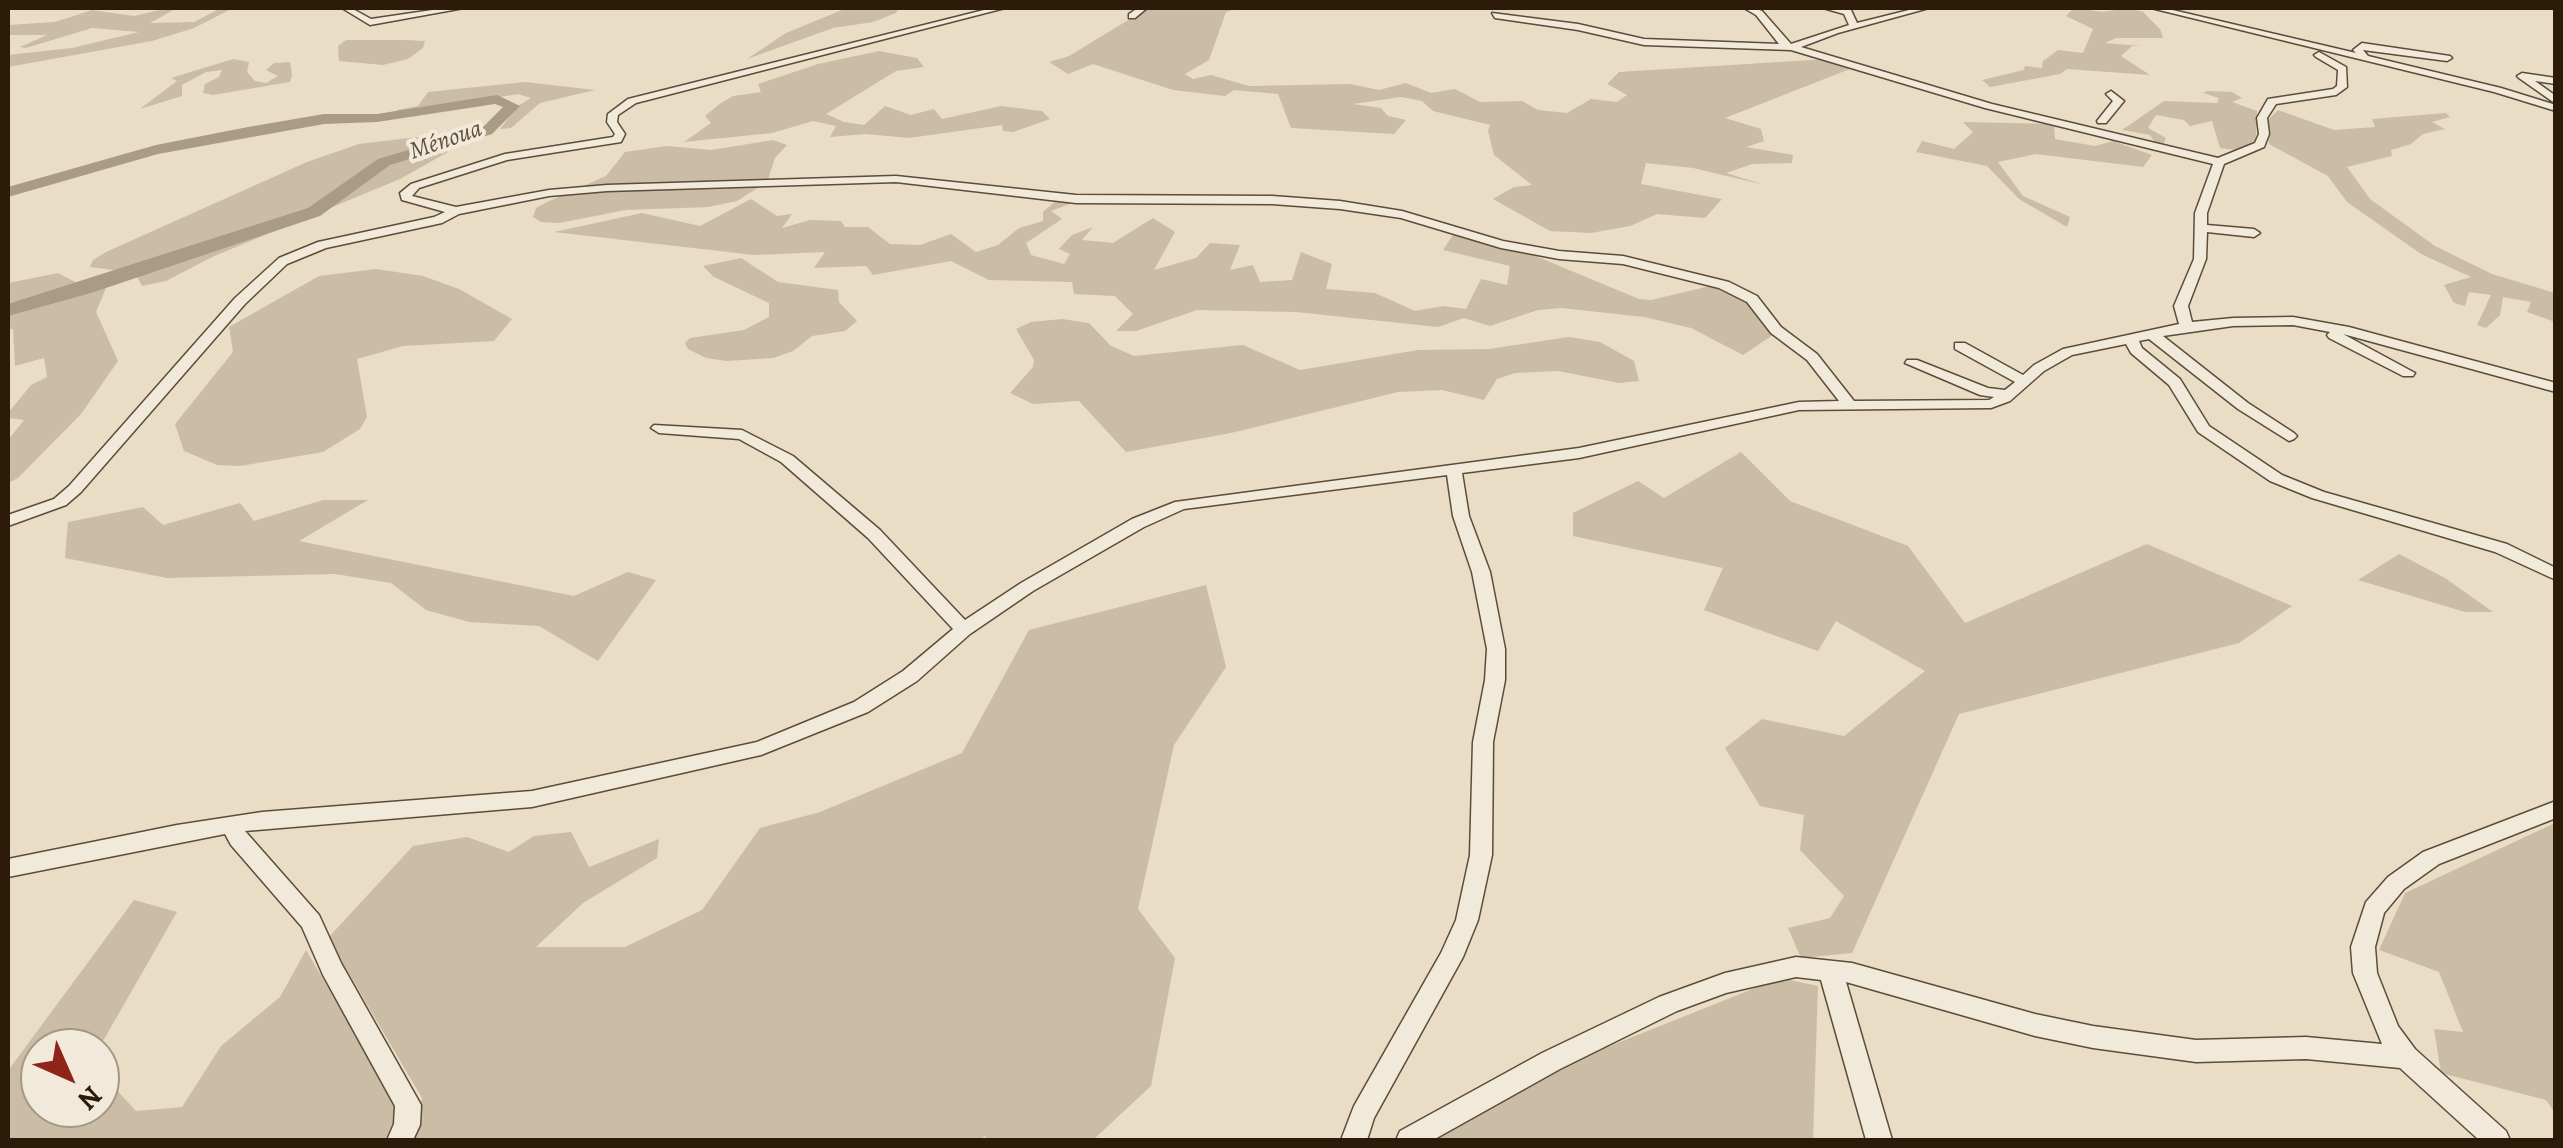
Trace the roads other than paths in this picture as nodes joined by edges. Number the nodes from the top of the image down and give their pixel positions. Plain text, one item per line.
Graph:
1 (346, 8) edge
2 (460, 8) edge
3 (1001, 8) edge
4 (1143, 8) edge
5 (1748, 8) edge
6 (1828, 8) edge
7 (1924, 8) edge
8 (2155, 8) edge
9 (2228, 13) dead end
10 (1132, 16) dead end
11 (1495, 16) dead end
12 (1854, 26) junction
13 (2236, 26) junction
14 (2304, 44) junction
15 (1789, 47) junction
16 (2447, 58) dead end
17 (2366, 60) junction
18 (2556, 82) edge
19 (2111, 94) dead end
20 (2556, 105) edge
21 (2077, 117) dead end
22 (2102, 122) junction
23 (2124, 138) junction
24 (2219, 162) junction
25 (456, 212) junction
26 (2203, 228) junction
27 (2254, 233) dead end
28 (2316, 325) junction
29 (2187, 327) junction
30 (2152, 335) junction
31 (2131, 338) junction
32 (1960, 346) dead end
33 (1912, 363) dead end
34 (2408, 373) dead end
35 (2024, 381) junction
36 (2556, 388) edge
37 (2010, 395) junction
38 (1851, 407) junction
39 (659, 428) dead end
40 (2290, 436) dead end
41 (1454, 471) junction
42 (8, 521) edge
43 (2556, 575) edge
44 (964, 630) junction
45 (2556, 809) edge
46 (231, 825) junction
47 (8, 868) edge
48 (1830, 969) junction
49 (2380, 1042) junction
50 (400, 1140) edge
51 (1354, 1140) edge
52 (1409, 1140) edge
53 (1879, 1140) edge
54 (2497, 1140) edge

1 - 2 street
3 - 25 street
4 - 10 street
5 - 15 street
6 - 12 street
7 - 12 street
8 - 13 street
9 - 13 street
11 - 15 street
12 - 15 street
13 - 14 street
14 - 17 street
14 - 24 street
15 - 23 street
16 - 17 street
17 - 20 street
18 - 20 street
19 - 22 street
21 - 22 street
22 - 23 street
23 - 24 street
24 - 26 street
25 - 38 street
25 - 42 street
26 - 27 street
26 - 29 street
28 - 29 street
28 - 34 street
28 - 36 street
29 - 30 street
30 - 31 street
30 - 40 street
31 - 35 street
31 - 43 street
32 - 35 street
33 - 37 street
35 - 37 street
37 - 38 street
38 - 41 street
39 - 44 street
41 - 44 street
41 - 51 street
44 - 46 street
45 - 49 street
46 - 47 street
46 - 50 street
48 - 49 street
48 - 52 street
48 - 53 street
49 - 54 street

